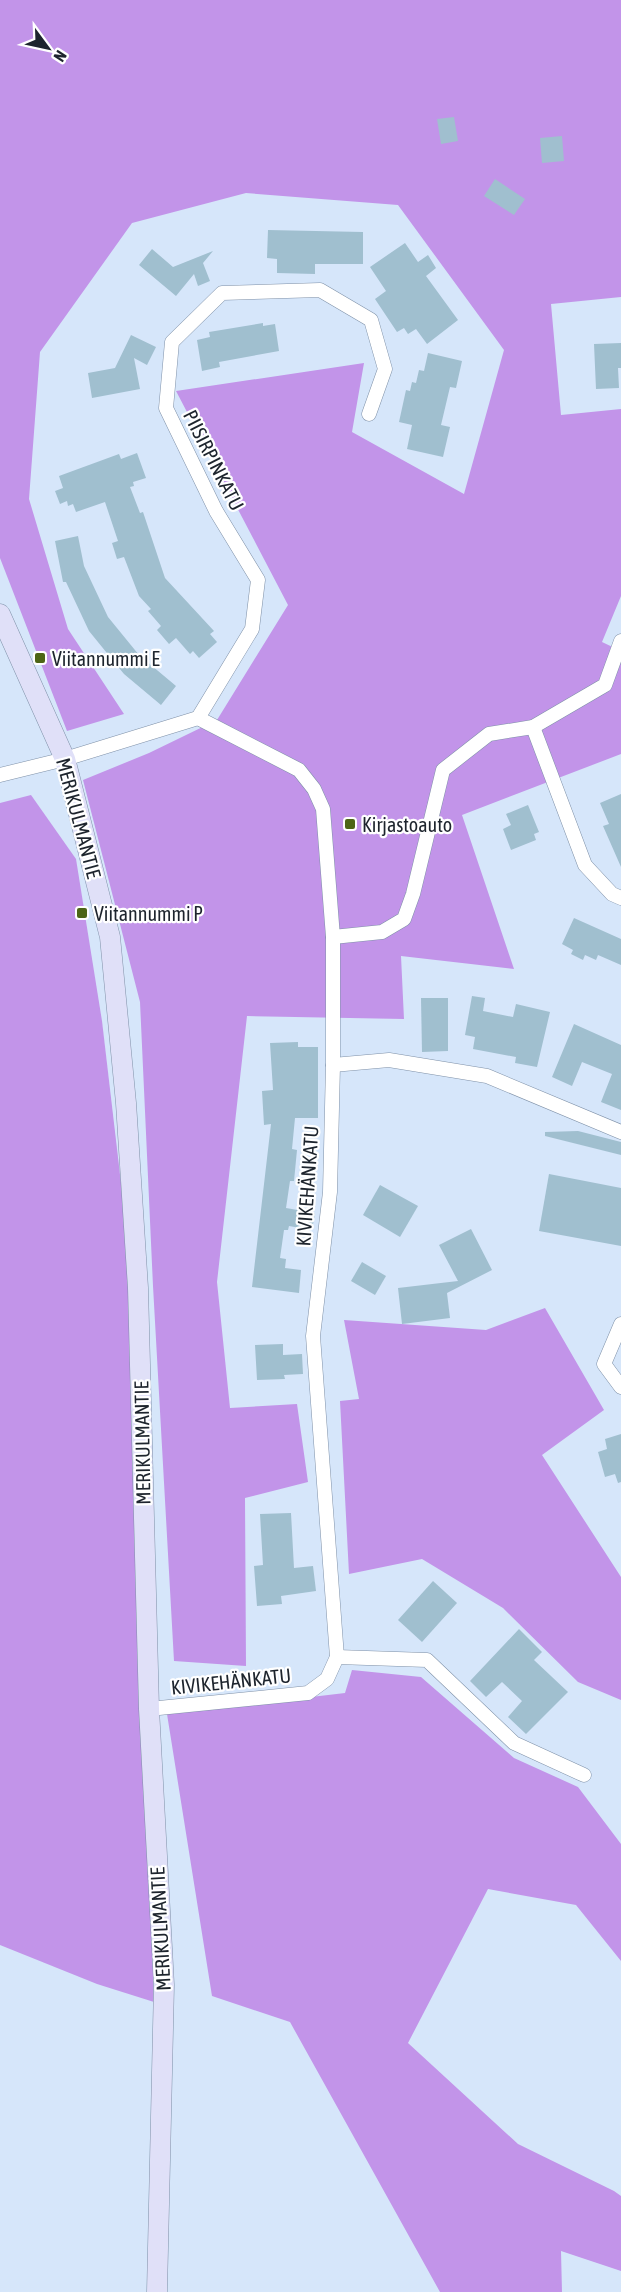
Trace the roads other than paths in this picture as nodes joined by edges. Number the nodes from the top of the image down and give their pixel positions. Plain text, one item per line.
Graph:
1 (369, 414) dead end
2 (0, 614) edge
3 (621, 641) edge
4 (198, 718) junction
5 (533, 727) junction
6 (65, 759) junction
7 (0, 775) edge
8 (621, 898) edge
9 (333, 937) junction
10 (333, 1065) junction
11 (621, 1132) edge
12 (621, 1324) edge
13 (621, 1387) edge
14 (337, 1657) junction
15 (149, 1709) junction
16 (584, 1775) dead end
17 (157, 2292) edge

1 - 4 street, PIISIRPINKATU
2 - 6 street, MERIKULMANTIE
3 - 5 street
4 - 6 street
4 - 9 street, KIVIKEHÄNKATU
5 - 8 street
5 - 9 street
6 - 7 street
6 - 15 street, MERIKULMANTIE
9 - 10 street, KIVIKEHÄNKATU
10 - 11 street
10 - 14 street, KIVIKEHÄNKATU
12 - 13 street
14 - 15 street, KIVIKEHÄNKATU
14 - 16 street
15 - 17 street, MERIKULMANTIE

